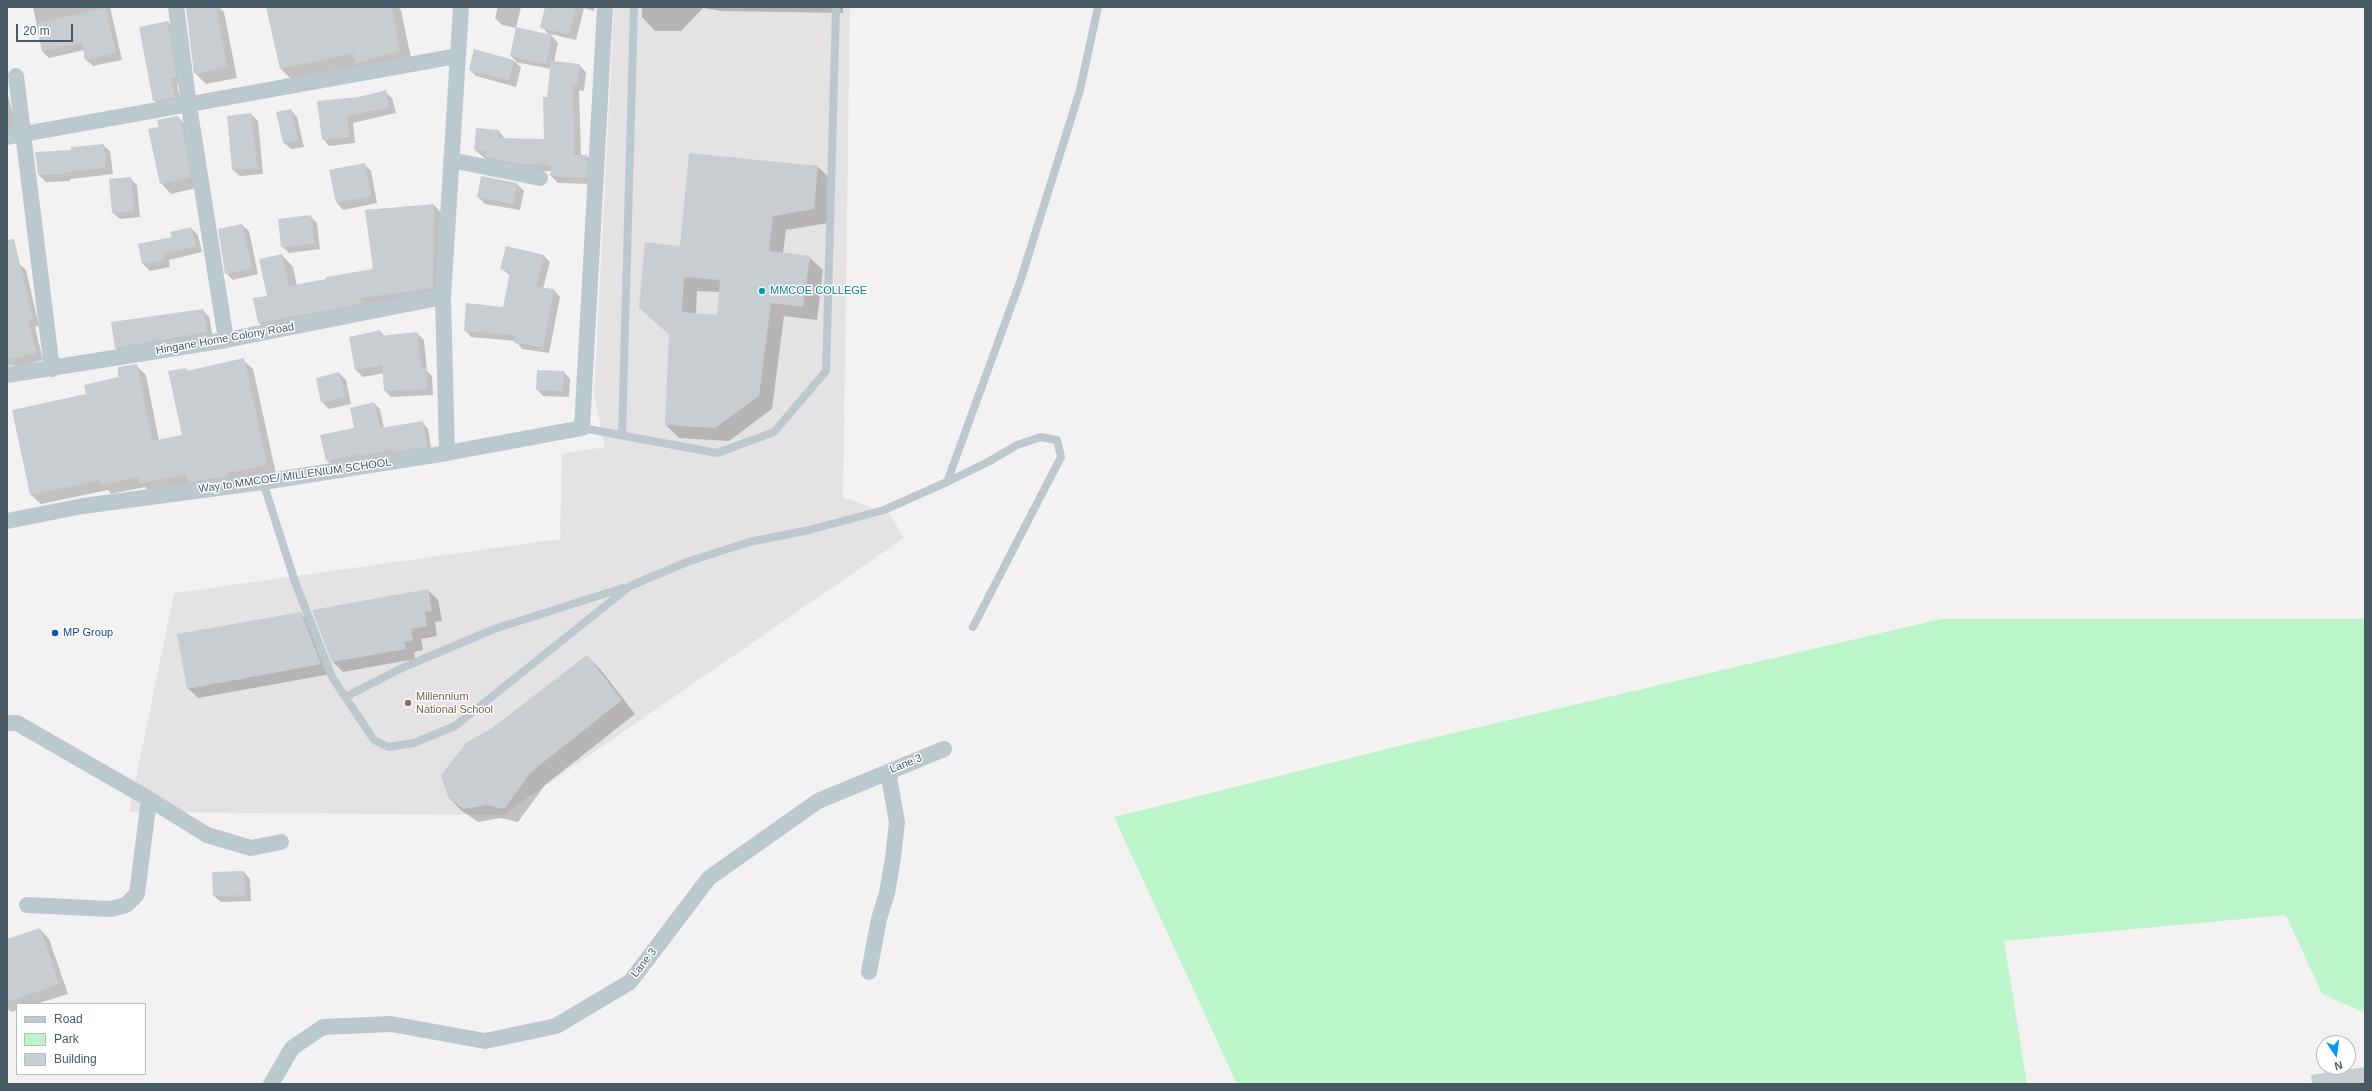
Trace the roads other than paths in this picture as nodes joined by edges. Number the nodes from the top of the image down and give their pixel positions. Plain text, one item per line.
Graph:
1 (176, 7) edge
2 (461, 7) edge
3 (605, 7) edge
4 (634, 7) edge
5 (836, 7) edge
6 (1098, 7) edge
7 (457, 56) junction
8 (16, 76) dead end
9 (189, 106) junction
10 (15, 136) edge
11 (451, 160) junction
12 (540, 178) dead end
13 (443, 297) junction
14 (226, 340) junction
15 (52, 370) junction
16 (7, 375) edge
17 (582, 428) junction
18 (622, 435) junction
19 (447, 453) junction
20 (262, 482) junction
21 (948, 482) junction
22 (7, 521) edge
23 (630, 586) junction
24 (973, 627) dead end
25 (345, 697) junction
26 (7, 723) edge
27 (944, 749) dead end
28 (888, 772) junction
29 (149, 799) junction
30 (281, 842) dead end
31 (27, 905) dead end
32 (869, 972) dead end
33 (271, 1084) edge

1 - 9 street
2 - 7 street
3 - 17 street
4 - 18 lane
5 - 18 lane
6 - 21 lane
7 - 9 street
7 - 11 street
8 - 10 street
9 - 10 street
9 - 14 street
10 - 15 street
11 - 12 street
11 - 13 street
13 - 14 street, Hingane Home Colony Road
13 - 19 street
14 - 15 street, Hingane Home Colony Road
15 - 16 street, Hingane Home Colony Road
17 - 18 lane
17 - 19 street, Way to MMCOE/ MILLENIUM SCHOOL
19 - 20 street, Way to MMCOE/ MILLENIUM SCHOOL
20 - 22 street, Way to MMCOE/ MILLENIUM SCHOOL
20 - 25 lane
21 - 23 lane
21 - 24 lane
23 - 25 lane
23 - 25 lane
26 - 29 street
27 - 28 street, Lane 3
28 - 32 street
28 - 33 street, Lane 3
29 - 30 street
29 - 31 street

